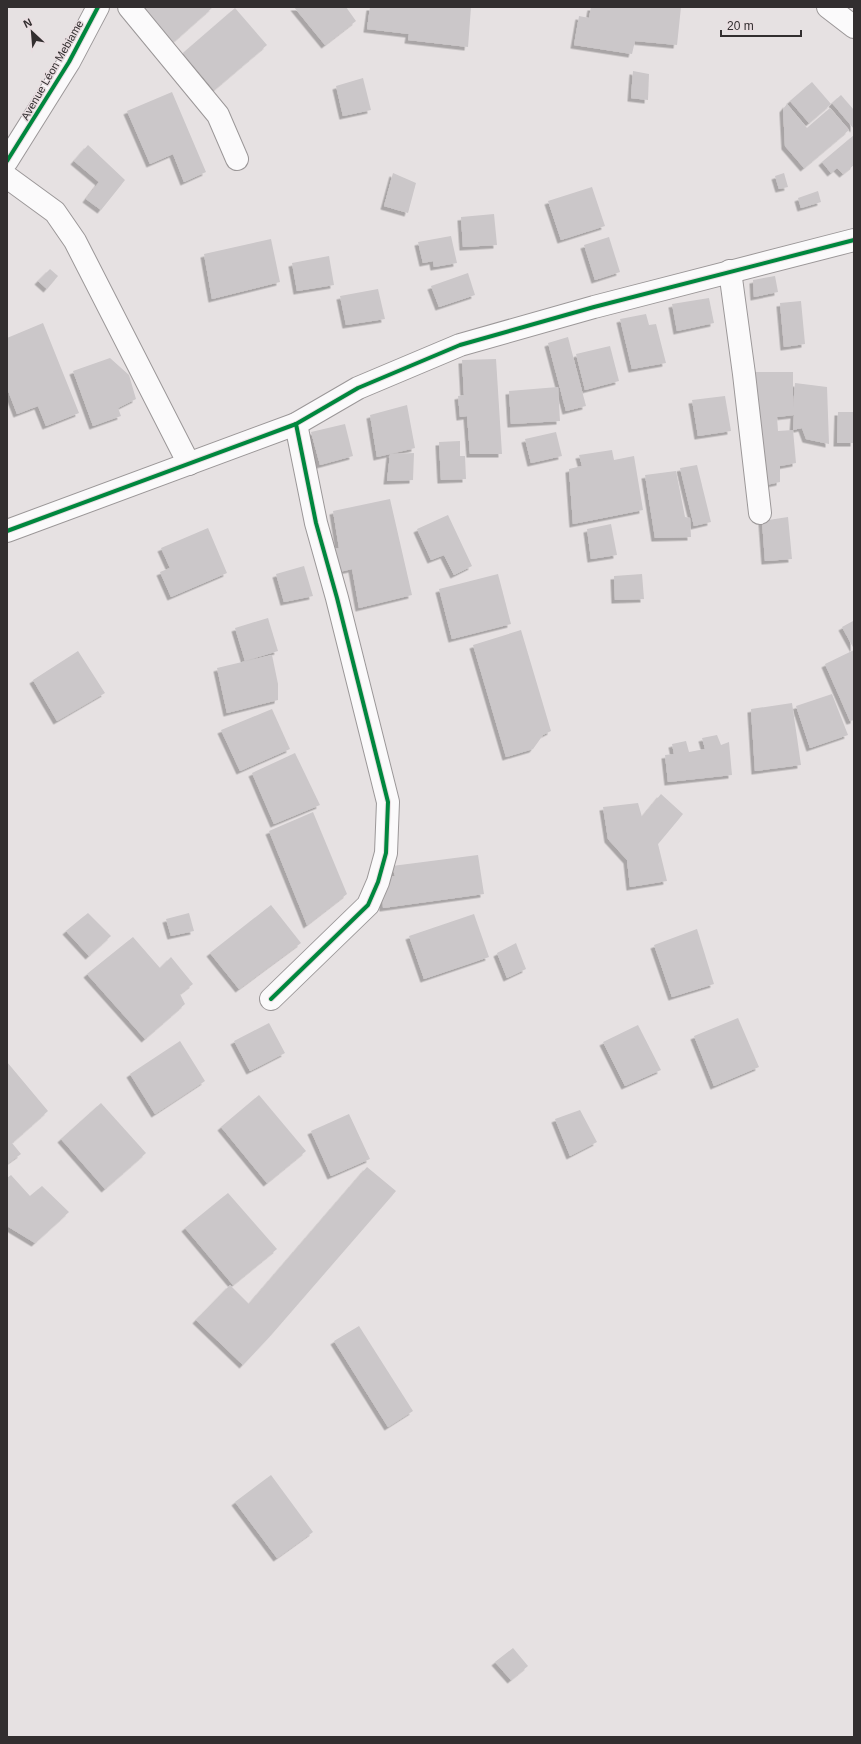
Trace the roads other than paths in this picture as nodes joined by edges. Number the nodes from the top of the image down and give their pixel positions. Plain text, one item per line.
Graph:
1 (98, 7) edge
2 (129, 7) edge
3 (828, 7) edge
4 (854, 27) edge
5 (237, 159) dead end
6 (7, 161) edge
7 (7, 177) edge
8 (854, 240) edge
9 (730, 271) junction
10 (296, 424) junction
11 (189, 464) junction
12 (760, 513) dead end
13 (7, 531) edge
14 (271, 999) dead end

1 - 6 street, Avenue Léon Mebiame
2 - 5 street
3 - 4 street
7 - 11 street
8 - 9 street
9 - 10 street
9 - 12 street
10 - 11 street
10 - 14 street
11 - 13 street

